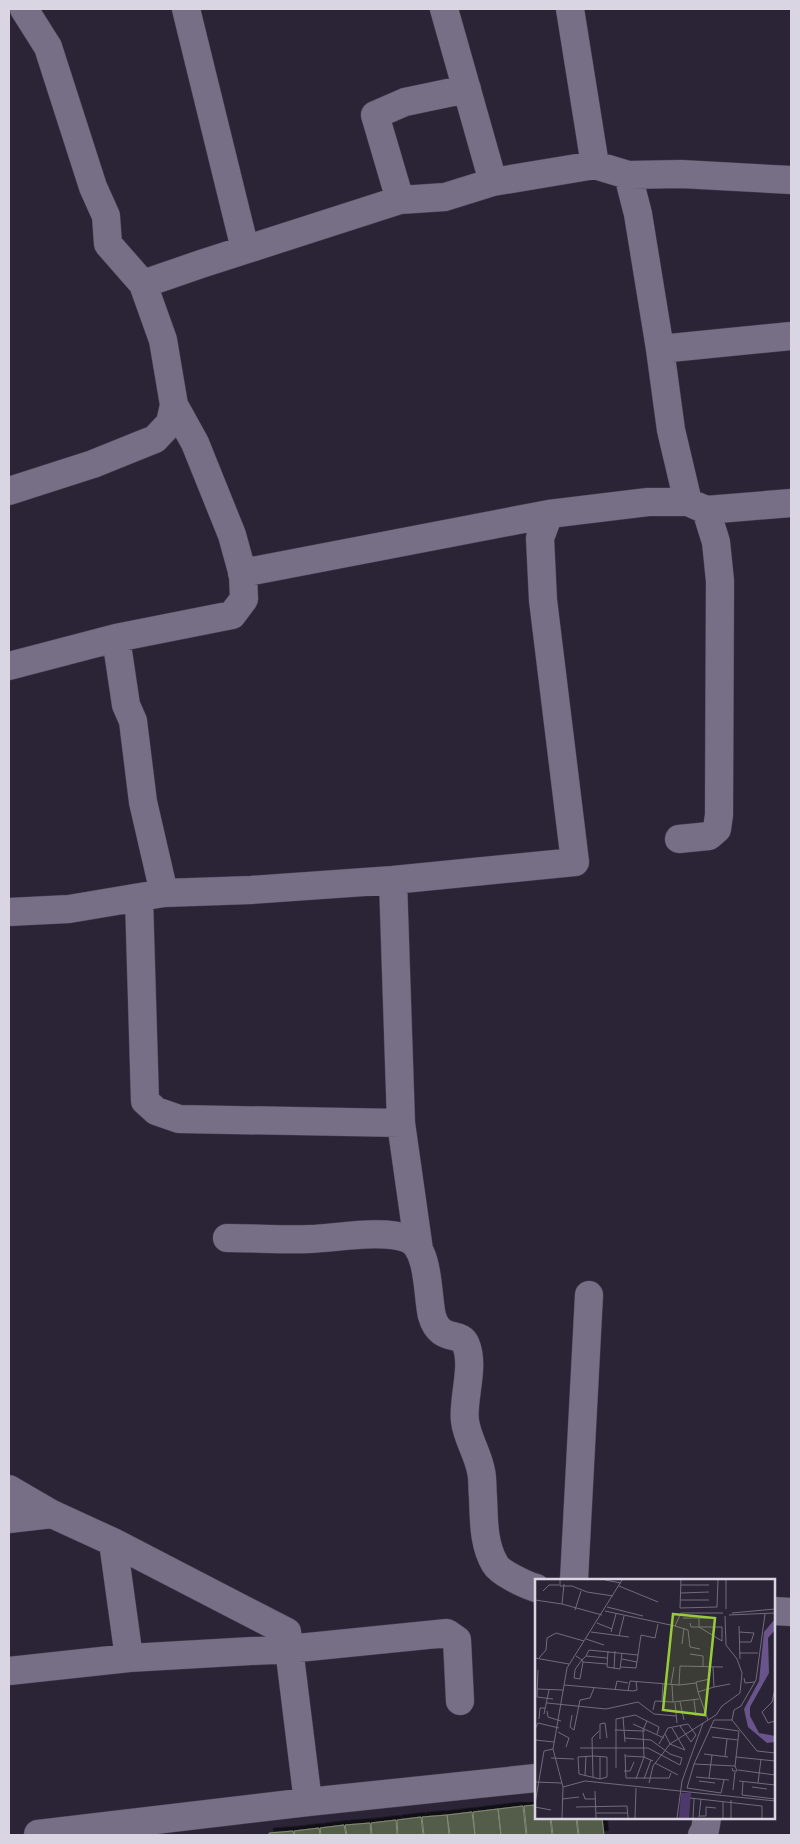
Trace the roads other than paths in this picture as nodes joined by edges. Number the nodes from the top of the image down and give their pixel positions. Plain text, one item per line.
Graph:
1 (24, 9) edge
2 (186, 9) edge
3 (444, 9) edge
4 (570, 9) edge
5 (466, 90) junction
6 (594, 165) junction
7 (628, 175) junction
8 (791, 180) edge
9 (492, 182) junction
10 (400, 200) junction
11 (245, 250) junction
12 (143, 284) junction
13 (791, 336) edge
14 (660, 349) junction
15 (174, 405) junction
16 (9, 491) edge
17 (791, 503) edge
18 (697, 506) junction
19 (549, 514) junction
20 (242, 573) junction
21 (116, 638) junction
22 (9, 666) edge
23 (679, 839) dead end
24 (392, 880) junction
25 (151, 896) junction
26 (9, 912) edge
27 (401, 1123) junction
28 (227, 1238) dead end
29 (419, 1250) junction
30 (589, 1295) dead end
31 (9, 1489) edge
32 (52, 1514) junction
33 (9, 1519) edge
34 (112, 1542) junction
35 (574, 1579) edge
36 (535, 1588) edge
37 (775, 1611) edge
38 (791, 1612) edge
39 (288, 1649) junction
40 (129, 1658) junction
41 (9, 1671) edge
42 (460, 1701) dead end
43 (535, 1778) edge
44 (308, 1802) junction
45 (707, 1819) edge
46 (38, 1834) dead end
47 (702, 1835) edge

1 - 12 street
2 - 11 street
3 - 5 street
4 - 6 street
5 - 9 street
5 - 10 street
6 - 7 street
6 - 9 street
7 - 8 street
7 - 14 street
9 - 10 street
10 - 11 street
11 - 12 street
12 - 15 street
13 - 14 street
14 - 18 street
15 - 16 street
15 - 20 street
17 - 18 street
18 - 19 street
18 - 23 street
19 - 20 street
19 - 24 street
20 - 21 street
21 - 22 street
21 - 25 street
24 - 25 street
24 - 27 street
25 - 26 street
25 - 27 street
27 - 29 street
28 - 29 street
29 - 36 street
30 - 35 street
31 - 32 street
32 - 33 street
32 - 34 street
34 - 39 street
34 - 40 street
37 - 38 street
39 - 40 street
39 - 42 street
39 - 44 street
40 - 41 street
43 - 44 street
44 - 46 street
45 - 47 street

